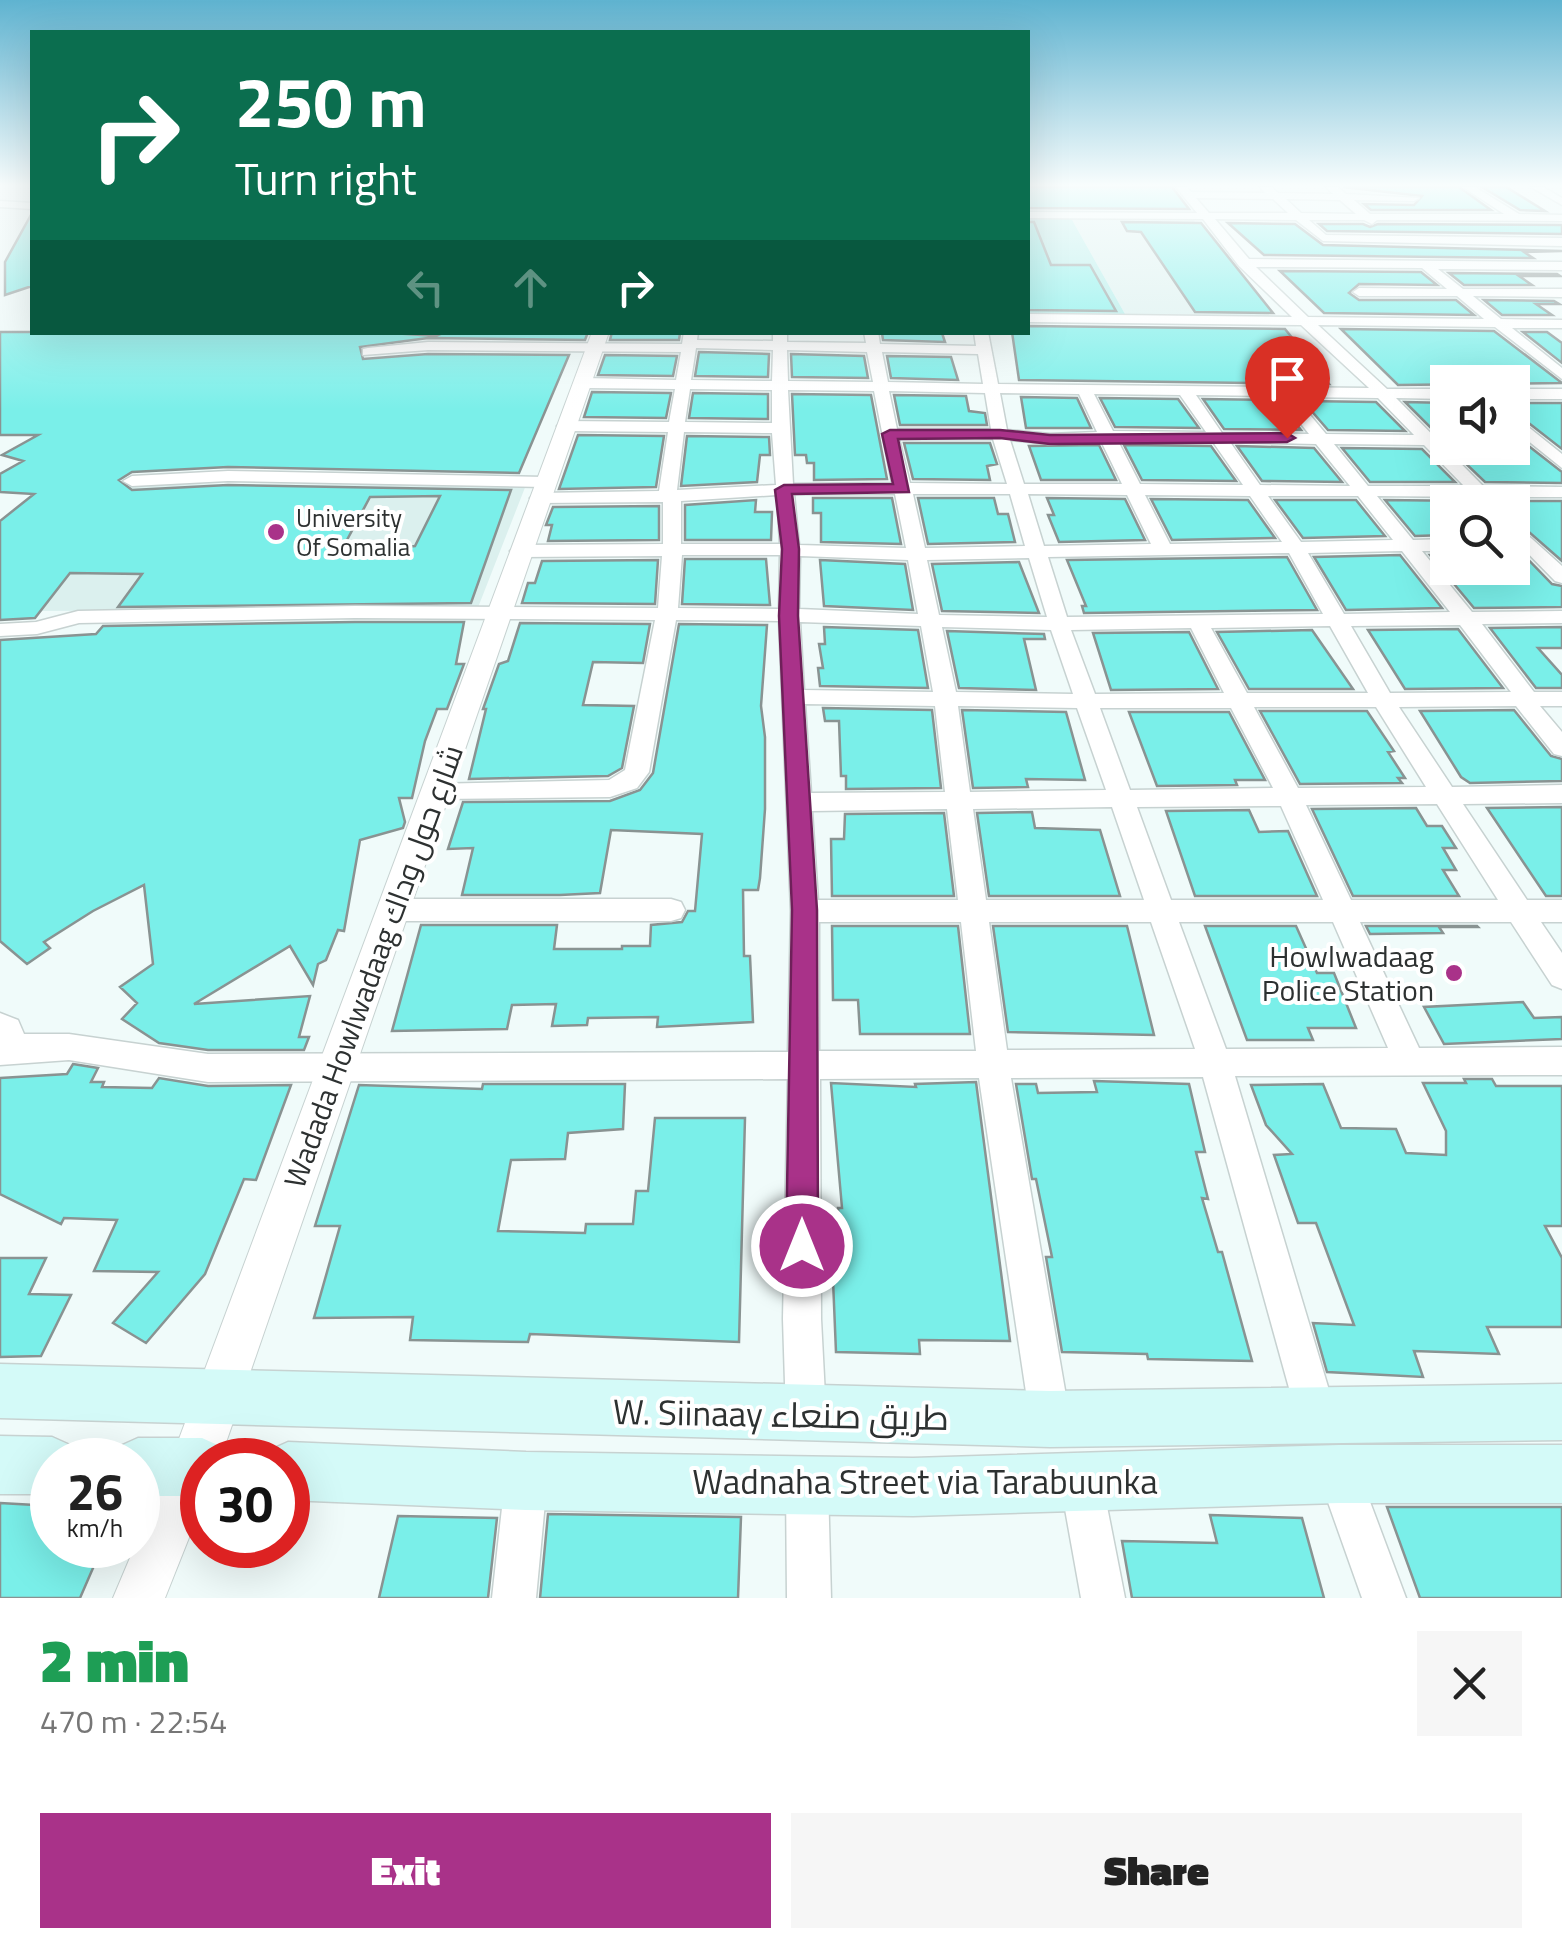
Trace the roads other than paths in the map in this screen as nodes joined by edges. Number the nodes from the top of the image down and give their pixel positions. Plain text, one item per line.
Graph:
1 (1422, 262) edge
2 (1503, 262) edge
3 (1242, 263) joint
4 (1331, 264) junction
5 (1426, 265) junction
6 (1509, 266) junction
7 (1562, 266) edge
8 (1358, 292) junction
9 (1461, 292) junction
10 (1555, 293) edge
11 (1562, 304) edge
12 (1030, 318) edge
13 (1306, 324) junction
14 (1392, 324) junction
15 (1500, 324) junction
16 (1562, 324) edge
17 (599, 340) edge
18 (689, 340) edge
19 (780, 340) edge
20 (872, 341) edge
21 (983, 341) edge
22 (368, 352) dead end
23 (1537, 355) junction
24 (1562, 356) edge
25 (1562, 375) edge
26 (585, 383) junction
27 (686, 384) junction
28 (782, 385) junction
29 (880, 386) junction
30 (993, 388) junction
31 (1282, 390) junction
32 (1085, 391) junction
33 (1185, 391) junction
34 (1382, 392) junction
35 (1430, 393) edge
36 (1530, 394) edge
37 (1562, 394) edge
38 (565, 426) junction
39 (676, 428) junction
40 (780, 428) junction
41 (890, 434) junction
42 (1000, 434) junction
43 (1530, 435) edge
44 (1108, 436) junction
45 (1216, 437) junction
46 (1323, 438) junction
47 (1429, 440) junction
48 (1539, 442) junction
49 (1562, 442) edge
50 (1562, 464) edge
51 (132, 482) dead end
52 (1473, 485) edge
53 (904, 488) junction
54 (542, 490) junction
55 (784, 490) junction
56 (1018, 492) junction
57 (1135, 492) junction
58 (1254, 492) junction
59 (1364, 492) junction
60 (1562, 492) edge
61 (1530, 494) edge
62 (672, 495) junction
63 (1430, 495) edge
64 (1406, 545) junction
65 (1430, 545) edge
66 (1530, 545) edge
67 (1562, 545) edge
68 (1295, 548) junction
69 (790, 549) junction
70 (1163, 550) junction
71 (520, 551) junction
72 (670, 551) junction
73 (1530, 551) edge
74 (1039, 552) junction
75 (914, 554) junction
76 (1562, 576) edge
77 (498, 614) junction
78 (789, 616) junction
79 (666, 617) junction
80 (1562, 617) edge
81 (1465, 619) junction
82 (932, 621) junction
83 (1335, 622) junction
84 (1058, 624) junction
85 (1200, 624) junction
86 (0, 630) edge
87 (793, 697) junction
88 (1236, 699) junction
89 (1562, 699) edge
90 (946, 700) junction
91 (1383, 700) junction
92 (1523, 700) junction
93 (1087, 701) junction
94 (1562, 748) edge
95 (440, 790) junction
96 (1562, 794) edge
97 (1445, 798) junction
98 (1123, 799) junction
99 (1292, 799) junction
100 (801, 802) junction
101 (962, 802) junction
102 (971, 909) junction
103 (395, 910) junction
104 (671, 910) dead end
105 (804, 910) junction
106 (1522, 911) junction
107 (1562, 911) edge
108 (1340, 912) junction
109 (1161, 914) junction
110 (1562, 977) edge
111 (5, 1042) edge
112 (1562, 1061) edge
113 (1410, 1062) junction
114 (1215, 1063) junction
115 (992, 1064) junction
116 (802, 1065) junction
117 (336, 1068) junction
118 (0, 1392) edge
119 (217, 1399) junction
120 (1562, 1412) edge
121 (806, 1416) junction
122 (1317, 1417) junction
123 (1050, 1419) junction
124 (206, 1438) edge
125 (0, 1466) edge
126 (30, 1466) edge
127 (310, 1472) edge
128 (1339, 1474) junction
129 (1562, 1474) edge
130 (526, 1481) junction
131 (1081, 1482) junction
132 (807, 1485) junction
133 (180, 1507) edge
134 (139, 1598) edge
135 (514, 1598) edge
136 (809, 1598) edge
137 (1102, 1598) edge
138 (1384, 1598) edge

1 - 5 street
2 - 6 street
3 - 4 street
3 - 13 street
4 - 5 street
4 - 8 street
5 - 6 street
5 - 9 street
6 - 7 street
6 - 10 street
8 - 9 street
8 - 14 street
9 - 10 street
9 - 15 street
10 - 11 street
12 - 13 street
13 - 14 street
13 - 34 street
14 - 15 street
15 - 16 street
15 - 23 street
17 - 18 street
17 - 22 street
17 - 26 street, Wadada Howlwadaag شارع حول وداك
18 - 19 street
18 - 27 street
19 - 20 street
19 - 28 street
20 - 21 street
20 - 29 street
21 - 30 street
23 - 24 street
23 - 25 street
26 - 27 street
26 - 38 street, Wadada Howlwadaag شارع حول وداك
27 - 28 street
27 - 39 street
28 - 29 street
28 - 40 street
29 - 30 street
29 - 41 street
30 - 32 street
30 - 42 street
31 - 33 street
31 - 34 street
31 - 46 street
32 - 33 street
32 - 44 street
33 - 45 street
34 - 35 street
34 - 47 street
36 - 37 street
38 - 39 street
38 - 54 street, Wadada Howlwadaag شارع حول وداك
39 - 40 street
39 - 62 street
40 - 55 street
41 - 42 street
41 - 53 street
42 - 44 street
42 - 56 street
43 - 48 street
44 - 45 street
44 - 57 street
45 - 46 street
45 - 58 street
46 - 47 street
46 - 59 street
47 - 52 street
48 - 49 street
48 - 50 street
51 - 54 street
53 - 55 street
53 - 56 street
53 - 75 street
54 - 62 street
54 - 71 street, Wadada Howlwadaag شارع حول وداك
55 - 62 street
55 - 69 street
56 - 57 street
56 - 74 street
57 - 58 street
57 - 70 street
58 - 59 street
58 - 68 street
59 - 63 street
59 - 64 street
60 - 61 street
62 - 72 street
64 - 65 street
64 - 68 street
64 - 81 street
66 - 67 street
68 - 70 street
68 - 83 street
69 - 72 street
69 - 75 street
69 - 78 street
70 - 74 street
71 - 72 street
71 - 77 street, Wadada Howlwadaag شارع حول وداك
72 - 79 street
73 - 76 street
74 - 75 street
74 - 84 street
75 - 82 street
77 - 79 street
77 - 86 street
77 - 95 street, Wadada Howlwadaag شارع حول وداك
78 - 79 street
78 - 82 street
78 - 87 street
79 - 95 street
80 - 81 street
81 - 83 street
81 - 92 street
82 - 84 street
82 - 90 street
83 - 85 street
83 - 91 street
84 - 85 street
84 - 93 street
85 - 88 street
87 - 90 street
87 - 100 street
88 - 91 street
88 - 93 street
88 - 99 street
89 - 92 street
90 - 93 street
90 - 101 street
91 - 92 street
91 - 97 street
92 - 94 street
93 - 98 street
95 - 103 street, Wadada Howlwadaag شارع حول وداك
96 - 97 street
97 - 99 street
97 - 106 street
98 - 99 street
98 - 101 street
98 - 109 street
99 - 108 street
100 - 101 street
100 - 105 street
101 - 102 street
102 - 105 street
102 - 109 street
102 - 115 street
103 - 104 street
103 - 117 street, Wadada Howlwadaag شارع حول وداك
105 - 116 street
106 - 107 street
106 - 108 street
106 - 110 street
108 - 109 street
108 - 113 street
109 - 114 street
111 - 117 street
112 - 113 street
113 - 114 street
114 - 115 street
114 - 122 street
115 - 116 street
115 - 123 street
116 - 117 street
116 - 121 street
117 - 119 street, Wadada Howlwadaag شارع حول وداك
118 - 119 main road, W. Siinaay طريق صنعاء
119 - 121 main road, W. Siinaay طريق صنعاء
119 - 124 street, Wadada Howlwadaag شارع حول وداك
120 - 122 main road, W. Siinaay طريق صنعاء
121 - 123 main road, W. Siinaay طريق صنعاء
122 - 123 main road, W. Siinaay طريق صنعاء
125 - 126 main road
127 - 130 main road, Wadnaha Street via Tarabuunka
128 - 129 main road, Wadnaha Street via Tarabuunka
128 - 131 main road, Wadnaha Street via Tarabuunka
128 - 138 street
130 - 132 main road, Wadnaha Street via Tarabuunka
130 - 135 street
131 - 132 main road, Wadnaha Street via Tarabuunka
131 - 137 street
132 - 136 street
133 - 134 street, Wadada Howlwadaag شارع حول وداك

